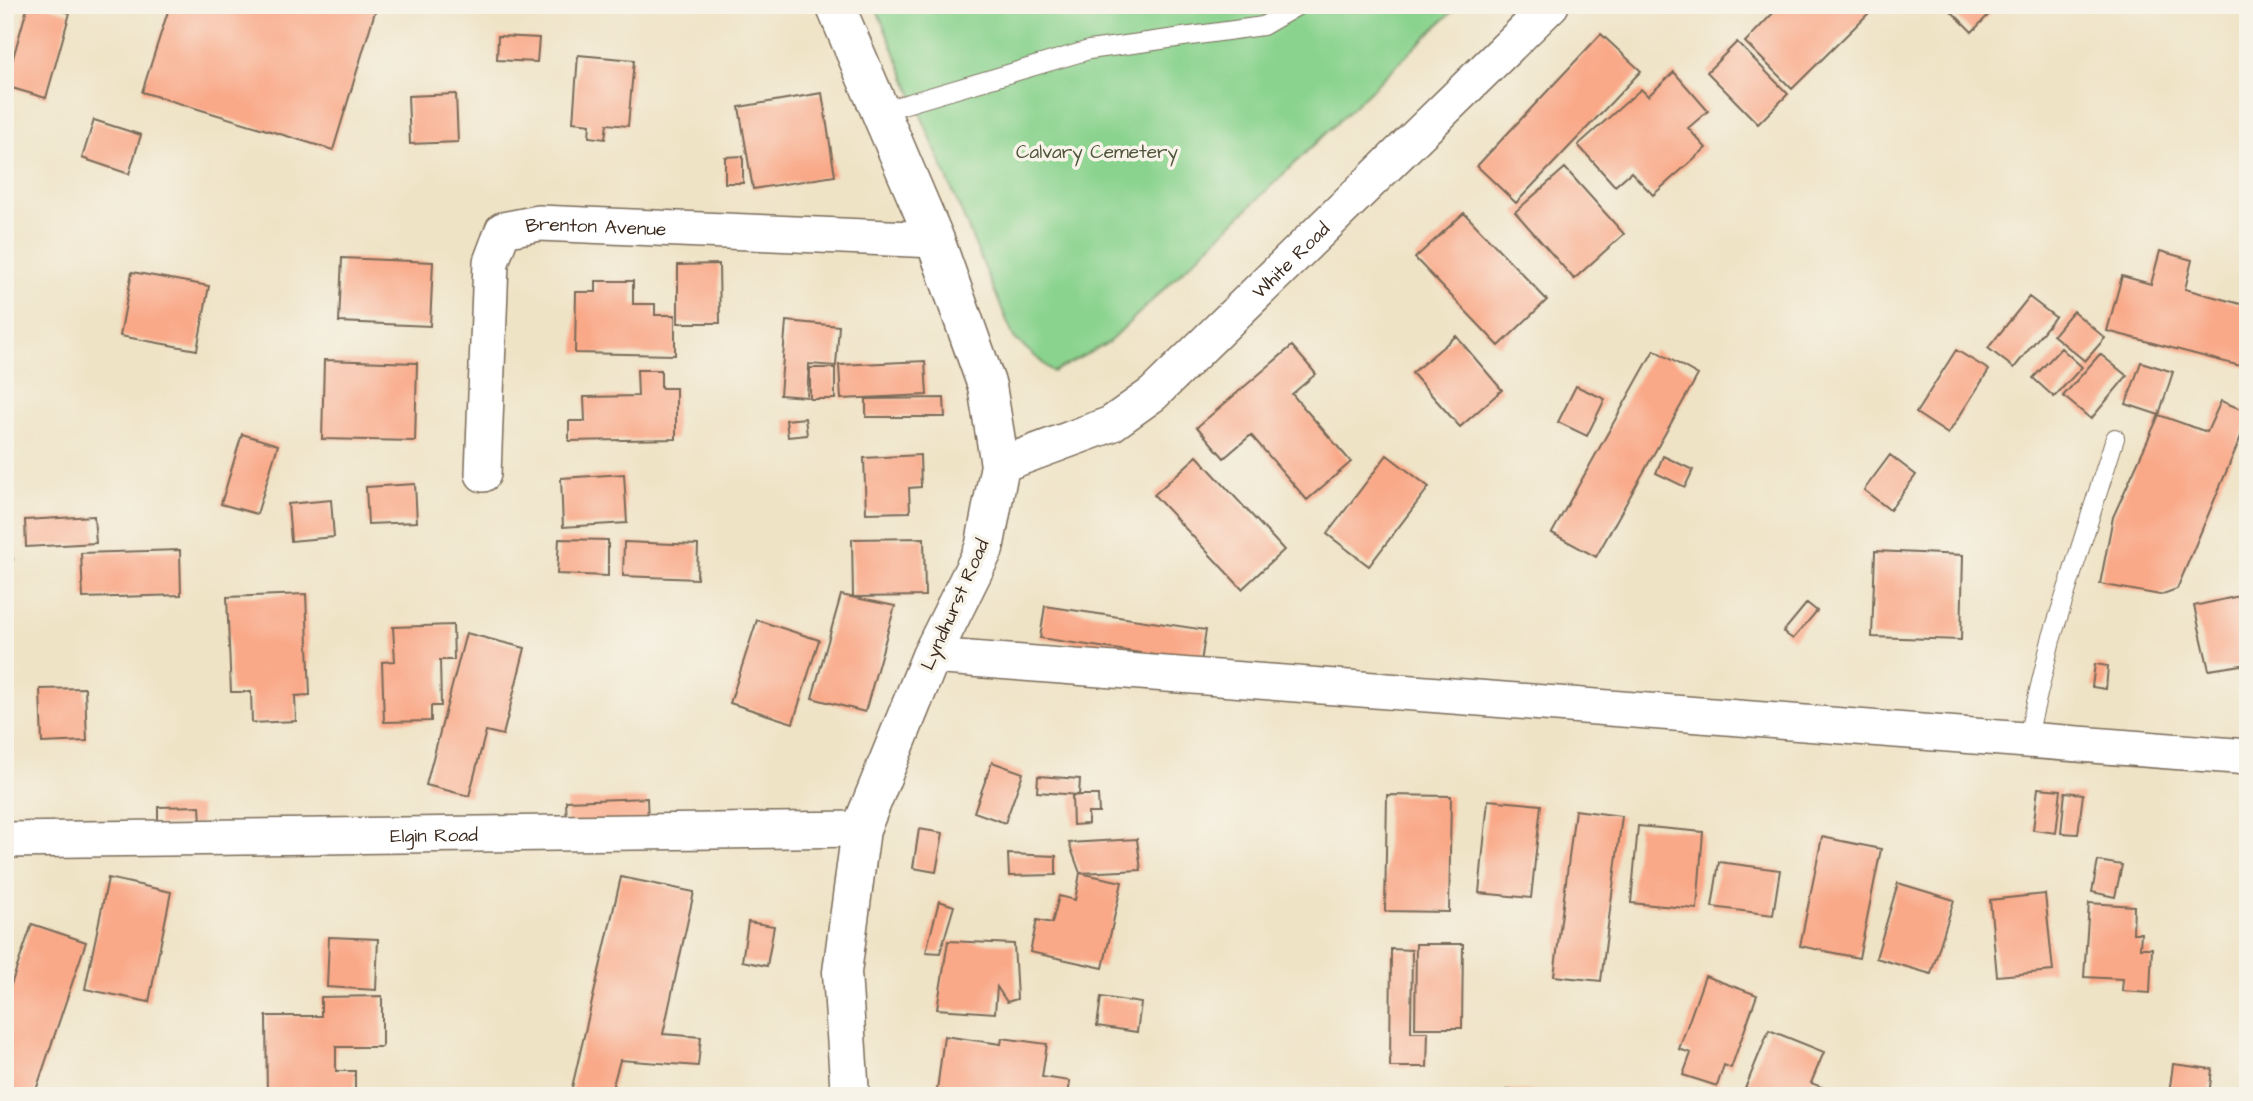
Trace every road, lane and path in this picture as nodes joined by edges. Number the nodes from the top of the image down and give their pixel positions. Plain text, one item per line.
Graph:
1 (835, 5) edge
2 (1299, 5) edge
3 (1551, 5) edge
4 (881, 111) junction
5 (935, 240) junction
6 (2115, 438) dead end
7 (1000, 465) junction
8 (482, 474) dead end
9 (931, 656) junction
10 (2026, 740) junction
11 (2248, 757) edge
12 (861, 828) junction
13 (5, 840) edge
14 (850, 1096) edge

1 - 4 street, Lyndhurst Road
2 - 4 lane
3 - 7 street, White Road
4 - 5 street, Lyndhurst Road
5 - 7 street, Lyndhurst Road
5 - 8 street, Brenton Avenue
6 - 10 lane
7 - 9 street, Lyndhurst Road
9 - 10 street
9 - 12 street, Lyndhurst Road
10 - 11 street
12 - 13 street, Elgin Road
12 - 14 street, Lyndhurst Road

